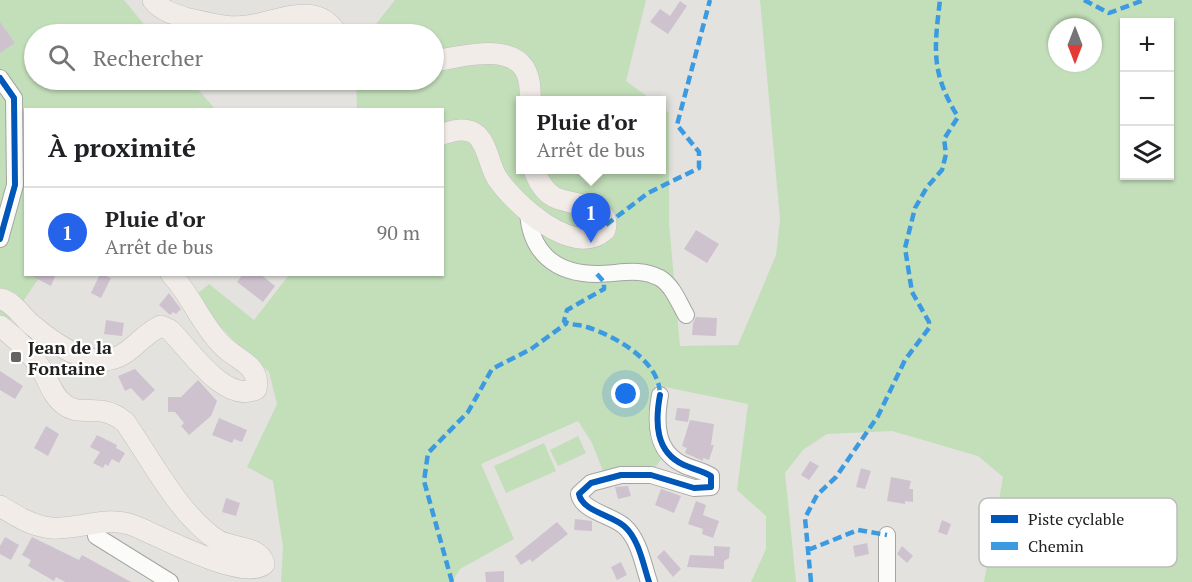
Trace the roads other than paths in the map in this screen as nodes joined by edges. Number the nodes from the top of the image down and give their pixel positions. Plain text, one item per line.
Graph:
1 (153, 0) edge
2 (220, 24) edge
3 (255, 24) edge
4 (332, 24) edge
5 (444, 59) edge
6 (0, 78) edge
7 (530, 96) edge
8 (444, 134) edge
9 (536, 174) edge
10 (528, 211) junction
11 (0, 239) edge
12 (172, 276) edge
13 (0, 299) edge
14 (687, 315) dead end
15 (0, 326) edge
16 (660, 395) dead end
17 (0, 506) edge
18 (888, 535) dead end
19 (96, 536) dead end
20 (170, 582) edge
21 (649, 582) edge
22 (887, 582) edge

1 - 2 main road
3 - 4 main road
5 - 7 main road
6 - 11 street
8 - 10 main road
9 - 10 main road
10 - 14 street
12 - 13 main road
15 - 17 main road
16 - 21 street
18 - 22 street
19 - 20 street

